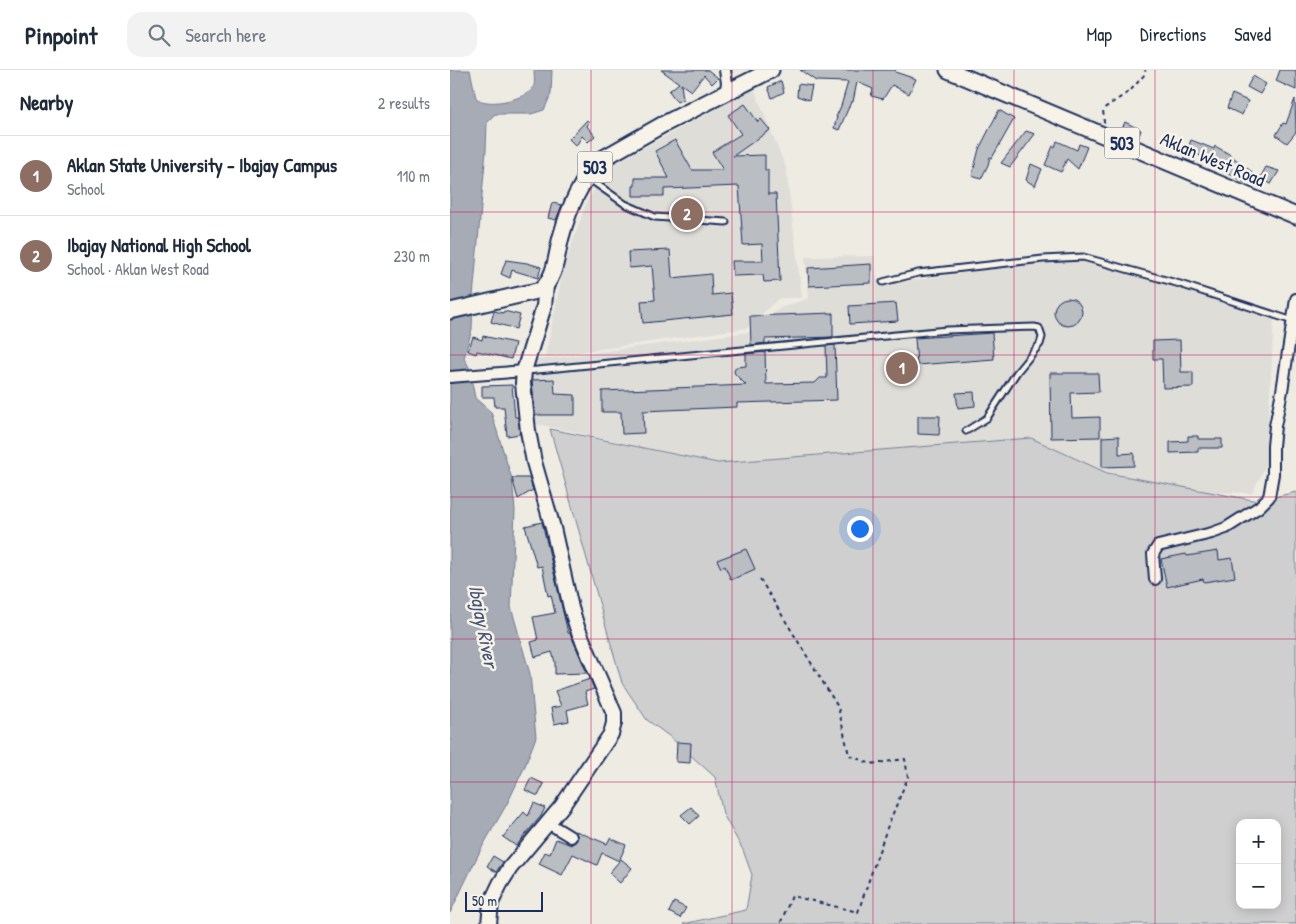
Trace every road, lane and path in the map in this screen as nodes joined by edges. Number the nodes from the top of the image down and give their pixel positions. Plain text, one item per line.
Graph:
1 (725, 70) edge
2 (948, 70) edge
3 (1144, 70) edge
4 (760, 72) edge
5 (724, 94) junction
6 (1104, 135) junction
7 (587, 178) junction
8 (1296, 216) edge
9 (726, 222) dead end
10 (883, 282) dead end
11 (546, 286) junction
12 (1296, 299) edge
13 (450, 311) edge
14 (1293, 320) junction
15 (524, 371) junction
16 (450, 377) edge
17 (966, 431) dead end
18 (760, 579) dead end
19 (1155, 579) dead end
20 (548, 823) junction
21 (571, 837) dead end
22 (489, 924) edge
23 (780, 924) edge

1 - 5 street
2 - 6 main road, Aklan West Road / 503
3 - 6 path
4 - 5 main road, 503
5 - 7 main road, 503
6 - 8 main road, Aklan West Road / 503
7 - 9 lane
7 - 11 main road, 503
10 - 14 lane
11 - 13 main road
11 - 15 street
12 - 14 street
14 - 19 street
15 - 16 street
15 - 17 lane
15 - 20 street
18 - 23 path
20 - 21 street
20 - 22 street

